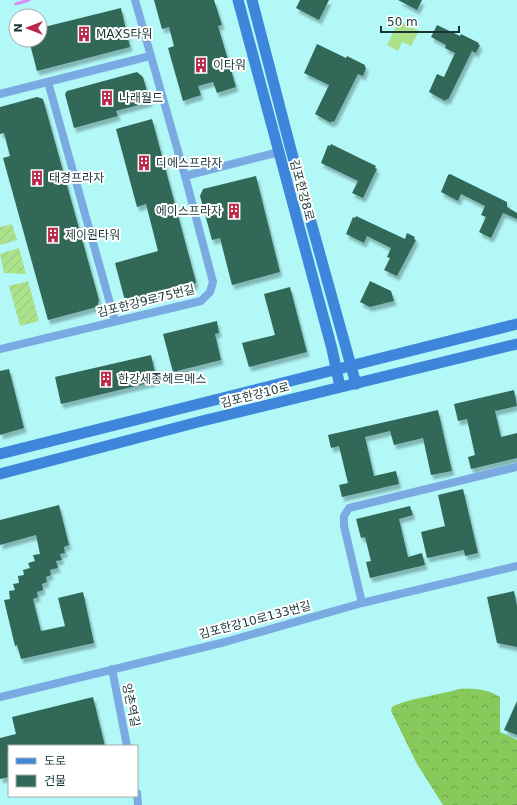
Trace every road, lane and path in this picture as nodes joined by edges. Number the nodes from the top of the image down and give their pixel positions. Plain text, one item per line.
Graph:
1 (135, 0) edge
2 (238, 0) edge
3 (252, 0) edge
4 (150, 56) junction
5 (48, 82) junction
6 (0, 94) edge
7 (279, 152) junction
8 (185, 176) junction
9 (115, 321) junction
10 (517, 324) edge
11 (517, 344) edge
12 (0, 349) edge
13 (352, 366) junction
14 (337, 369) junction
15 (356, 384) junction
16 (340, 387) junction
17 (0, 454) edge
18 (517, 467) edge
19 (0, 474) edge
20 (517, 566) edge
21 (362, 603) junction
22 (112, 669) junction
23 (0, 697) edge
24 (128, 745) edge

1 - 4 street, 김포한강9로75번길
2 - 7 street, 김포한강8로
3 - 13 street, 김포한강8로
4 - 5 street
4 - 8 street, 김포한강9로75번길
5 - 6 street
5 - 9 street
7 - 8 street
7 - 14 street, 김포한강8로
8 - 9 street, 김포한강9로75번길
9 - 12 street, 김포한강9로75번길
10 - 13 street, 김포한강10로
11 - 15 street, 김포한강10로
13 - 14 street, 김포한강10로
13 - 15 street, 김포한강8로
14 - 16 street, 김포한강8로
14 - 17 street, 김포한강10로
15 - 16 street, 김포한강10로
16 - 19 street, 김포한강10로
18 - 21 street
20 - 21 street, 김포한강10로133번길
21 - 22 street, 김포한강10로133번길
22 - 23 street, 김포한강10로133번길
22 - 24 street, 양촌역길

